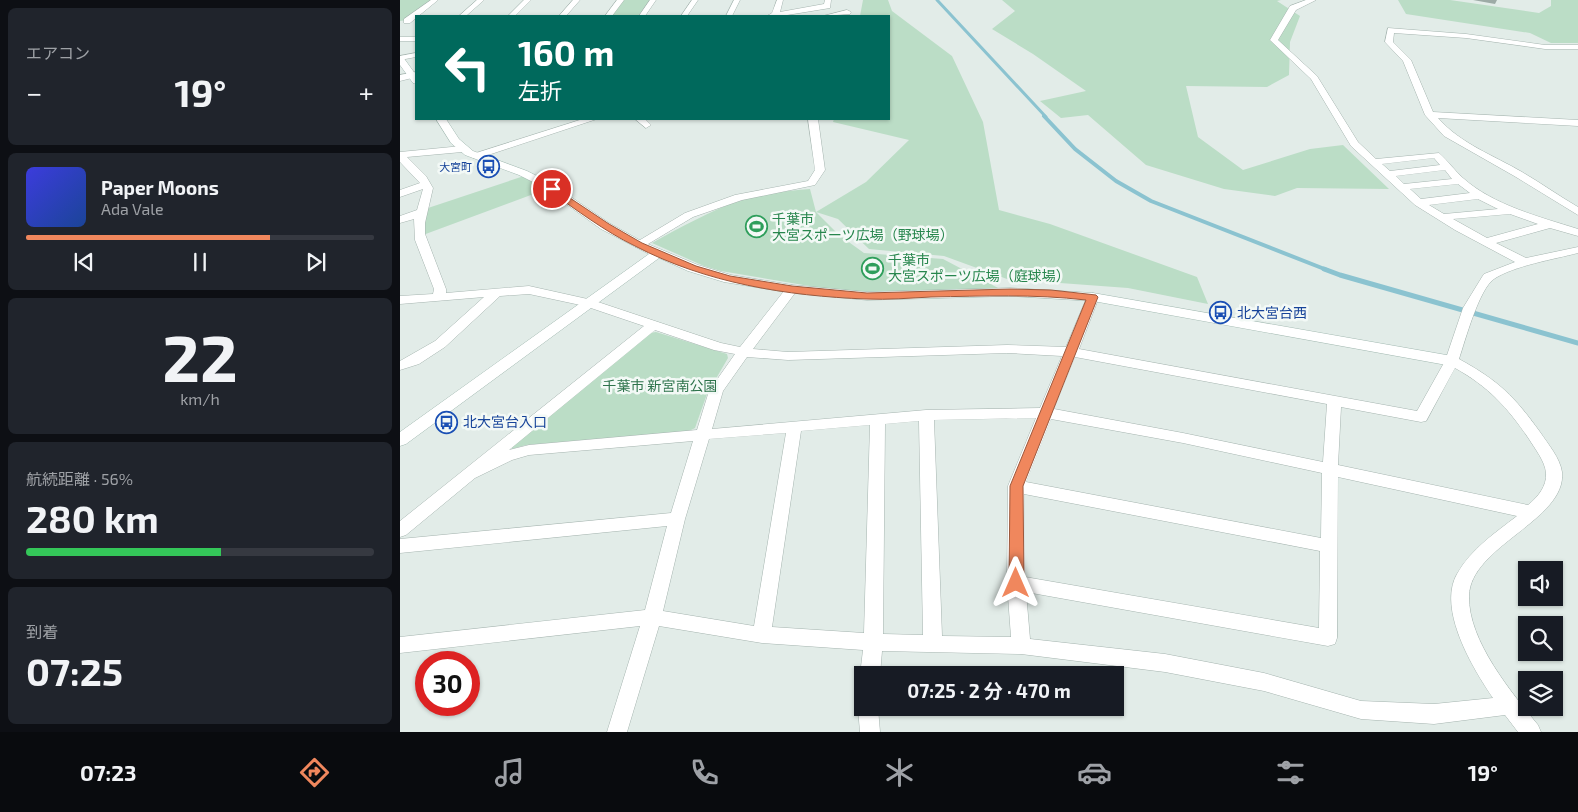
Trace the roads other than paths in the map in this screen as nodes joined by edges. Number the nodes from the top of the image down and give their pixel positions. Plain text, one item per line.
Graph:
1 (435, 0) edge
2 (481, 0) edge
3 (528, 0) edge
4 (577, 0) edge
5 (621, 0) edge
6 (654, 0) edge
7 (695, 0) edge
8 (737, 0) edge
9 (780, 0) edge
10 (828, 0) edge
11 (1313, 0) edge
12 (847, 12) dead end
13 (463, 15) edge
14 (512, 15) edge
15 (563, 15) edge
16 (609, 15) edge
17 (643, 15) edge
18 (685, 15) edge
19 (730, 15) edge
20 (772, 15) edge
21 (778, 15) edge
22 (832, 15) edge
23 (403, 22) edge
24 (400, 39) edge
25 (415, 39) edge
26 (1578, 47) edge
27 (415, 55) edge
28 (400, 58) edge
29 (415, 77) edge
30 (400, 78) edge
31 (1430, 115) junction
32 (442, 120) edge
33 (589, 120) edge
34 (813, 120) edge
35 (1578, 123) edge
36 (462, 149) junction
37 (400, 156) edge
38 (476, 156) junction
39 (1374, 162) junction
40 (1447, 167) junction
41 (1387, 174) junction
42 (1460, 181) junction
43 (426, 184) junction
44 (1402, 187) junction
45 (400, 194) edge
46 (1482, 196) junction
47 (1419, 202) junction
48 (1511, 210) junction
49 (1578, 212) edge
50 (420, 213) junction
51 (1442, 217) junction
52 (400, 220) edge
53 (1550, 224) junction
54 (1459, 228) junction
55 (1578, 233) edge
56 (1486, 242) junction
57 (639, 245) junction
58 (1578, 250) edge
59 (658, 253) junction
60 (1525, 262) junction
61 (792, 289) junction
62 (497, 292) junction
63 (439, 297) junction
64 (1092, 297) junction
65 (402, 302) edge
66 (588, 304) junction
67 (653, 324) junction
68 (744, 352) junction
69 (1072, 352) junction
70 (1452, 361) junction
71 (400, 366) edge
72 (1334, 400) junction
73 (1047, 414) junction
74 (926, 415) junction
75 (878, 420) junction
76 (794, 428) junction
77 (703, 435) junction
78 (400, 440) edge
79 (1330, 470) junction
80 (472, 473) junction
81 (1016, 486) junction
82 (1530, 512) junction
83 (677, 519) junction
84 (400, 530) edge
85 (400, 546) edge
86 (1329, 546) junction
87 (1016, 583) junction
88 (652, 617) junction
89 (762, 635) junction
90 (873, 642) junction
91 (933, 642) junction
92 (400, 645) edge
93 (1021, 646) junction
94 (871, 666) edge
95 (1509, 704) junction
96 (869, 716) edge
97 (617, 732) edge
98 (870, 732) edge
99 (1531, 732) edge

1 - 23 street
2 - 13 street
3 - 14 street
4 - 15 street
5 - 16 street
6 - 17 street
7 - 18 street
8 - 19 street
9 - 20 street
10 - 21 street
11 - 39 street
12 - 22 street
24 - 25 street
26 - 31 street
27 - 28 street
28 - 29 street
29 - 30 street
31 - 35 street
31 - 49 street
32 - 36 street
33 - 38 street
34 - 57 street
36 - 37 street
36 - 38 street
37 - 43 street
38 - 57 street
39 - 40 street
39 - 41 street
40 - 41 street
40 - 42 street
41 - 44 street
42 - 44 street
42 - 46 street
43 - 45 street
43 - 50 street
44 - 47 street
46 - 47 street
46 - 48 street
47 - 51 street
48 - 51 street
48 - 53 street
48 - 54 street
50 - 52 street
50 - 63 street
51 - 54 street
53 - 55 street
53 - 56 street
54 - 56 street
56 - 60 street
57 - 59 street
58 - 60 street
59 - 61 street
59 - 66 street
60 - 70 street
61 - 64 street
61 - 68 street
62 - 63 street
62 - 66 street
62 - 71 street
63 - 65 street
64 - 69 street
64 - 70 street
66 - 67 street
66 - 78 street
67 - 68 street
67 - 80 street
68 - 69 street
68 - 77 street
69 - 72 street
69 - 73 street
70 - 72 street
70 - 82 street
72 - 79 street
73 - 74 street
73 - 79 street
73 - 81 street
74 - 75 street
74 - 91 street
75 - 76 street
75 - 90 street
76 - 77 street
76 - 89 street
77 - 80 street
77 - 83 street
79 - 82 street
79 - 86 street
80 - 84 street
81 - 86 street
81 - 87 street
82 - 95 street
83 - 85 street
83 - 88 street
86 - 87 street
87 - 93 street
88 - 89 street
88 - 92 street
88 - 97 street
89 - 90 street
90 - 91 street
90 - 94 street
91 - 93 street
93 - 95 street
95 - 99 street
96 - 98 street

